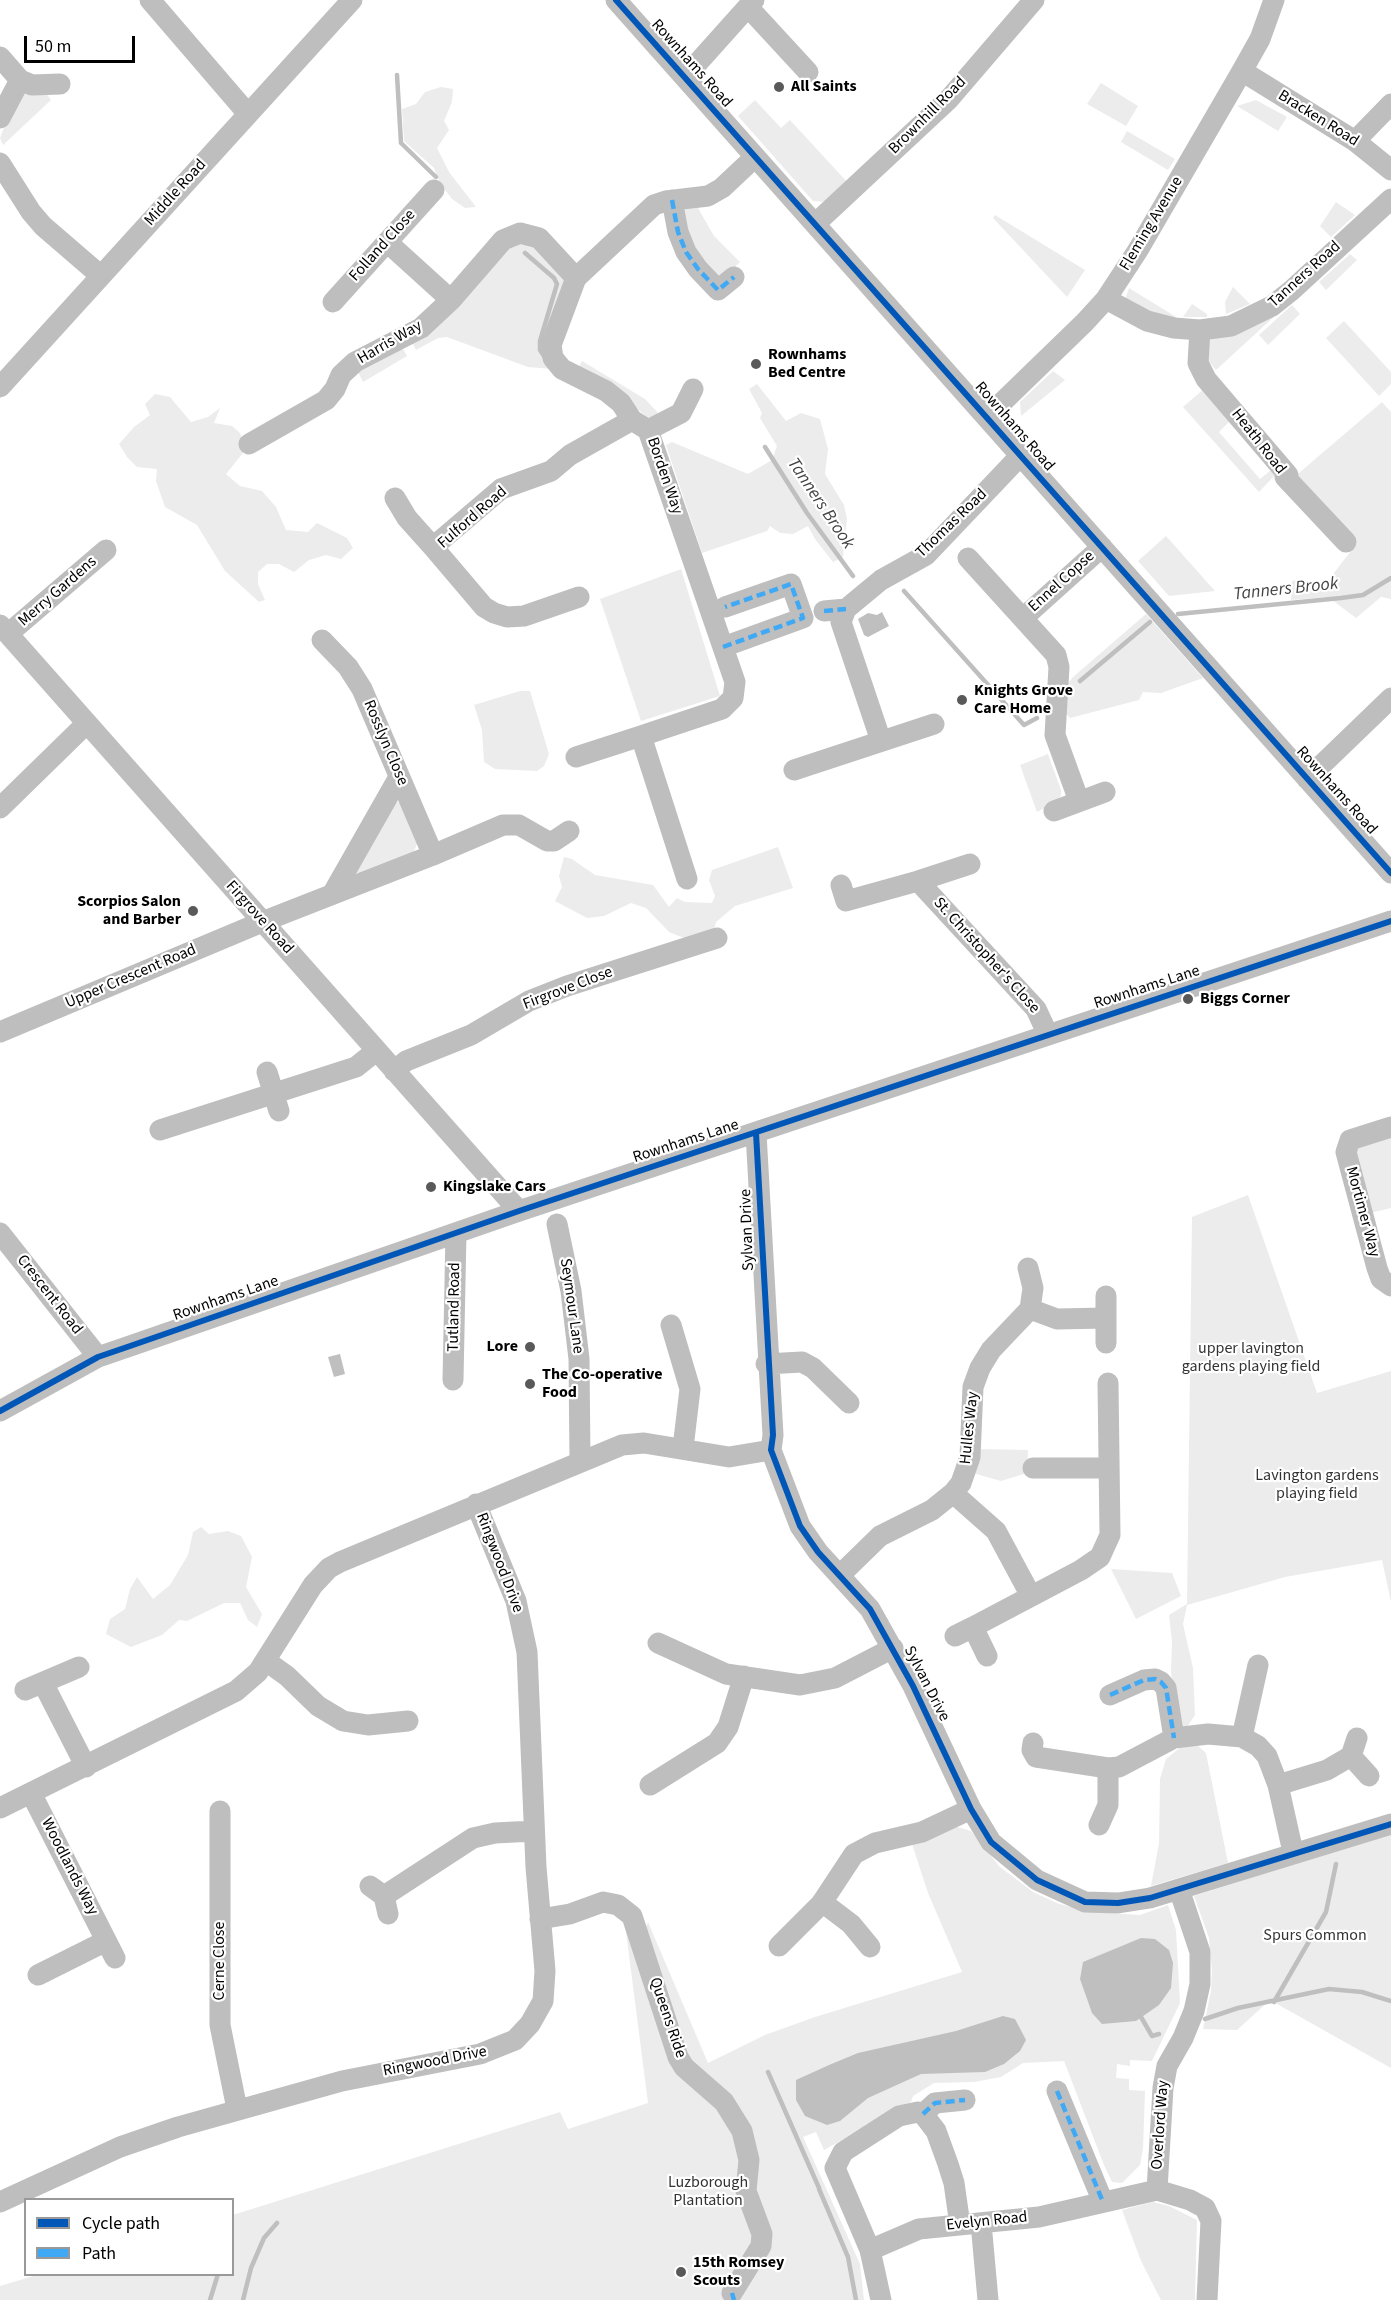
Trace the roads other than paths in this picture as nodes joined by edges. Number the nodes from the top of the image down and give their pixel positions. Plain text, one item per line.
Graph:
1 (150, 0) edge
2 (352, 0) edge
3 (616, 0) edge
4 (1034, 0) edge
5 (1274, 0) edge
6 (751, 3) edge
7 (0, 57) edge
8 (1242, 71) junction
9 (808, 72) dead end
10 (685, 77) junction
11 (20, 80) junction
12 (60, 84) dead end
13 (1391, 104) edge
14 (248, 114) junction
15 (0, 118) edge
16 (1355, 141) junction
17 (755, 157) junction
18 (0, 163) edge
19 (1391, 170) edge
20 (434, 190) dead end
21 (1391, 199) edge
22 (672, 200) junction
23 (815, 224) junction
24 (387, 242) junction
25 (101, 276) junction
26 (734, 277) dead end
27 (576, 278) junction
28 (1106, 299) junction
29 (451, 300) junction
30 (333, 302) dead end
31 (1200, 330) junction
32 (0, 387) edge
33 (693, 389) dead end
34 (987, 417) junction
35 (640, 425) junction
36 (249, 444) dead end
37 (1021, 455) junction
38 (395, 498) dead end
39 (1346, 542) dead end
40 (434, 547) junction
41 (1102, 547) junction
42 (106, 550) dead end
43 (968, 558) dead end
44 (579, 597) dead end
45 (725, 607) dead end
46 (846, 609) junction
47 (824, 611) dead end
48 (1023, 618) junction
49 (4, 629) edge
50 (322, 640) dead end
51 (723, 647) junction
52 (1391, 698) edge
53 (87, 723) junction
54 (934, 724) dead end
55 (641, 736) junction
56 (881, 741) junction
57 (576, 757) dead end
58 (794, 770) dead end
59 (399, 777) junction
60 (1307, 779) junction
61 (1105, 792) dead end
62 (1079, 801) junction
63 (0, 808) edge
64 (1054, 811) dead end
65 (568, 831) dead end
66 (433, 855) junction
67 (970, 864) dead end
68 (1391, 873) edge
69 (687, 879) dead end
70 (918, 880) junction
71 (841, 885) dead end
72 (333, 893) junction
73 (1391, 921) edge
74 (262, 922) junction
75 (717, 938) dead end
76 (0, 1032) edge
77 (1047, 1035) junction
78 (376, 1051) junction
79 (394, 1071) junction
80 (267, 1072) dead end
81 (276, 1102) junction
82 (1391, 1127) edge
83 (160, 1130) dead end
84 (756, 1133) junction
85 (519, 1211) junction
86 (556, 1224) dead end
87 (0, 1233) edge
88 (456, 1233) junction
89 (1028, 1268) dead end
90 (1391, 1286) edge
91 (1106, 1296) dead end
92 (1030, 1309) junction
93 (1106, 1318) junction
94 (671, 1325) dead end
95 (1106, 1343) dead end
96 (98, 1357) junction
97 (766, 1364) junction
98 (453, 1380) dead end
99 (1108, 1383) dead end
100 (849, 1403) dead end
101 (0, 1411) edge
102 (683, 1448) junction
103 (771, 1450) junction
104 (580, 1461) junction
105 (1033, 1468) dead end
106 (1109, 1468) junction
107 (953, 1493) junction
108 (476, 1504) junction
109 (840, 1575) junction
110 (1031, 1596) junction
111 (658, 1643) dead end
112 (893, 1648) junction
113 (987, 1656) dead end
114 (266, 1661) junction
115 (1258, 1665) dead end
116 (79, 1666) dead end
117 (744, 1676) junction
118 (1110, 1695) dead end
119 (408, 1721) dead end
120 (1242, 1737) junction
121 (1174, 1738) junction
122 (1033, 1743) dead end
123 (86, 1767) junction
124 (1108, 1768) junction
125 (1370, 1776) dead end
126 (650, 1785) dead end
127 (1278, 1785) junction
128 (31, 1793) junction
129 (0, 1808) edge
130 (971, 1809) junction
131 (220, 1811) dead end
132 (1391, 1824) edge
133 (1099, 1825) dead end
134 (534, 1831) junction
135 (1293, 1852) junction
136 (1179, 1889) junction
137 (381, 1899) dead end
138 (822, 1902) junction
139 (540, 1919) junction
140 (779, 1946) dead end
141 (870, 1947) dead end
142 (38, 1975) dead end
143 (1057, 2091) dead end
144 (965, 2100) dead end
145 (237, 2109) junction
146 (923, 2114) junction
147 (1157, 2190) junction
148 (0, 2202) edge
149 (1103, 2202) junction
150 (970, 2224) junction
151 (870, 2250) junction
152 (732, 2293) dead end
153 (881, 2300) edge
154 (988, 2300) edge
155 (1207, 2300) edge

1 - 14 street
2 - 14 street, Middle Road
3 - 10 street, Rownhams Road
4 - 23 street, Brownhill Road
5 - 8 street, Fleming Avenue
6 - 9 street
6 - 10 street
7 - 11 street
8 - 16 street, Bracken Road
8 - 28 street, Fleming Avenue
10 - 17 street, Rownhams Road
11 - 12 street
11 - 15 street
13 - 16 street
14 - 25 street, Middle Road
16 - 19 street, Bracken Road
17 - 22 street, Borden Way
17 - 23 street, Rownhams Road
18 - 25 street
20 - 24 street, Folland Close
21 - 31 street, Tanners Road
22 - 26 street
22 - 27 street, Borden Way
23 - 34 street, Rownhams Road
24 - 29 street
24 - 30 street, Folland Close
25 - 32 street, Middle Road
27 - 29 street, Harris Way
27 - 35 street, Borden Way
28 - 31 street, Tanners Road
28 - 34 street, Fleming Avenue
29 - 36 street, Harris Way
31 - 39 street, Heath Road
33 - 35 street, Fulford Road
34 - 37 street, Rownhams Road
35 - 40 street, Fulford Road
35 - 51 street, Borden Way
37 - 41 street, Rownhams Road
37 - 46 street, Thomas Road
38 - 40 street
40 - 44 street, Fulford Road
41 - 48 street, Ennel Copse
41 - 60 street, Rownhams Road
42 - 49 street, Merry Gardens
43 - 48 street, Ennel Copse
45 - 51 street
46 - 47 street
46 - 56 street
48 - 62 street, Ennel Copse
49 - 53 street, Firgrove Road
50 - 59 street, Rosslyn Close
51 - 55 street, Borden Way
52 - 60 street
53 - 63 street
53 - 74 street, Firgrove Road
54 - 56 street
55 - 57 street, Borden Way
55 - 69 street
56 - 58 street
59 - 66 street, Rosslyn Close
59 - 72 street
60 - 68 street, Rownhams Road
61 - 62 street
62 - 64 street
65 - 66 street
66 - 72 street
67 - 70 street, St. Christopher's Close
70 - 71 street, St. Christopher's Close
70 - 77 street, St. Christopher's Close
72 - 74 street
73 - 77 street, Rownhams Lane
74 - 76 street, Upper Crescent Road
74 - 78 street, Firgrove Road
75 - 79 street, Firgrove Close
77 - 84 street, Rownhams Lane
78 - 79 street, Firgrove Road
78 - 81 street
79 - 85 street, Firgrove Road
80 - 81 street
81 - 83 street
82 - 90 street, Mortimer Way
84 - 85 street, Rownhams Lane
84 - 97 street, Sylvan Drive
85 - 88 street, Rownhams Lane
86 - 104 street, Seymour Lane
87 - 96 street, Crescent Road
88 - 96 street, Rownhams Lane
88 - 98 street, Tutland Road
89 - 92 street
91 - 93 street
92 - 93 street
92 - 107 street, Hulles Way
93 - 95 street
94 - 102 street
96 - 101 street, Rownhams Lane
97 - 100 street
97 - 103 street, Sylvan Drive
99 - 106 street
102 - 103 street, Ringwood Drive
102 - 104 street, Ringwood Drive
103 - 109 street, Sylvan Drive
104 - 108 street, Ringwood Drive
105 - 106 street
106 - 110 street
107 - 109 street, Hulles Way
107 - 110 street
108 - 114 street, Ringwood Drive
108 - 134 street, Ringwood Drive
109 - 112 street, Sylvan Drive
110 - 113 street
111 - 117 street
112 - 117 street
112 - 130 street, Sylvan Drive
114 - 119 street
114 - 123 street, Ringwood Drive
115 - 120 street
116 - 123 street
117 - 126 street
118 - 121 street
120 - 121 street
120 - 127 street
121 - 124 street
122 - 124 street
123 - 128 street, Ringwood Drive
124 - 133 street
125 - 127 street
127 - 135 street
128 - 129 street, Ringwood Drive
128 - 142 street, Woodlands Way
130 - 136 street, Sylvan Drive
130 - 138 street
131 - 145 street, Cerne Close
132 - 135 street, Sylvan Drive
134 - 137 street
134 - 139 street, Ringwood Drive
135 - 136 street, Sylvan Drive
136 - 147 street, Overlord Way
138 - 140 street
138 - 141 street
139 - 145 street, Ringwood Drive
139 - 152 street, Queens Ride
143 - 149 street
144 - 146 street
145 - 148 street, Ringwood Drive
146 - 150 street
146 - 151 street
147 - 149 street, Evelyn Road
147 - 155 street, Overlord Way
149 - 150 street, Evelyn Road
150 - 151 street, Evelyn Road
150 - 154 street
151 - 153 street

